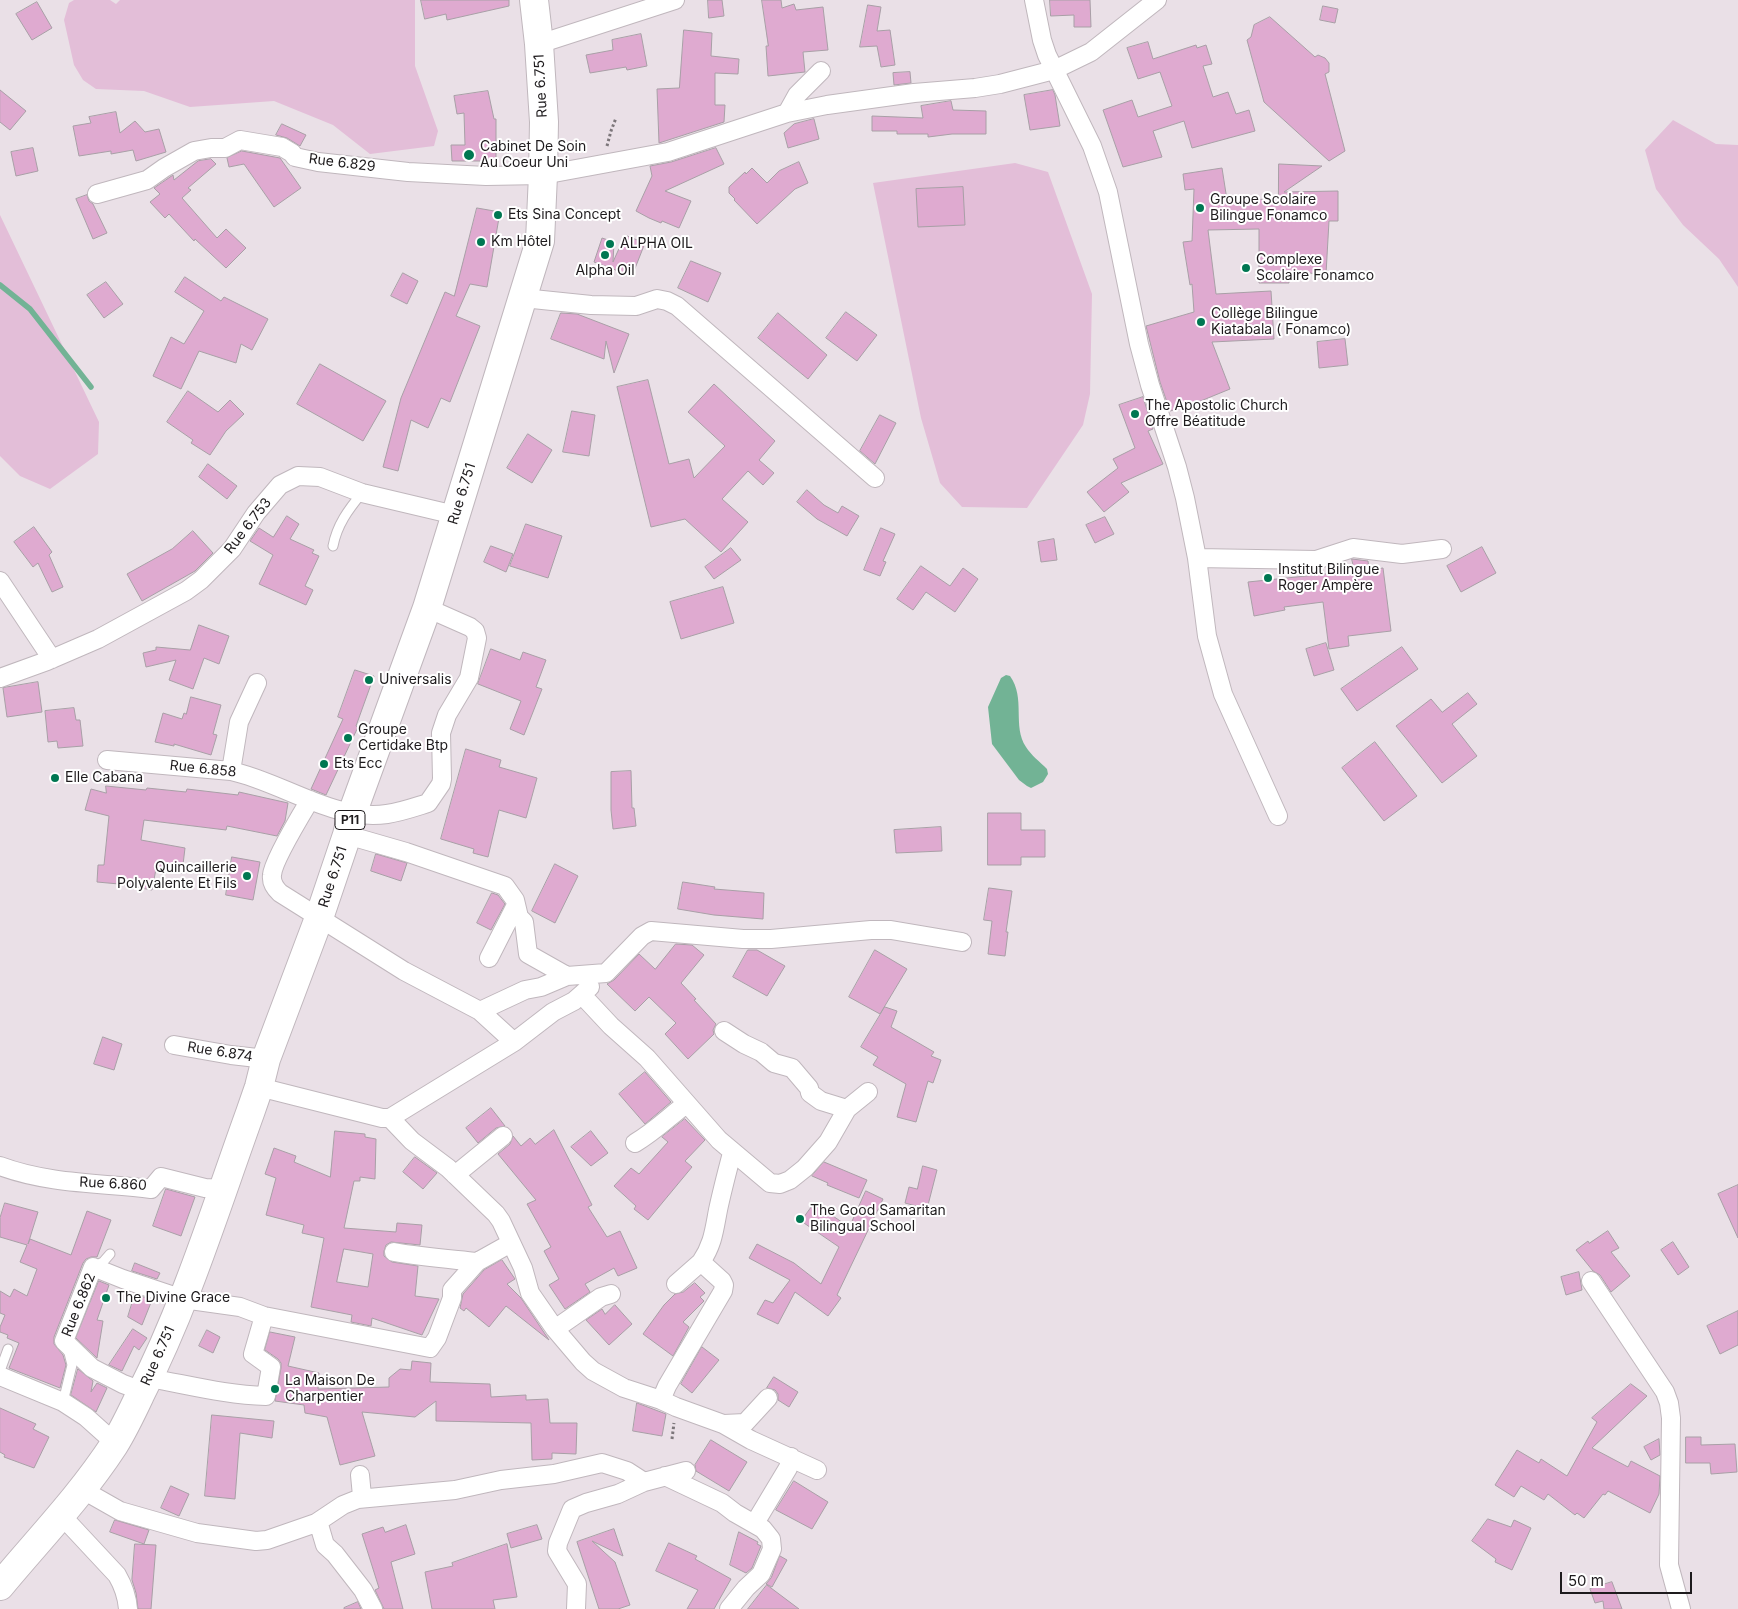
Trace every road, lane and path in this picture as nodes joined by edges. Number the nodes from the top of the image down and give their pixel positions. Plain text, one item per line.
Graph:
1 (534, 0) edge
2 (675, 0) edge
3 (1034, 0) edge
4 (1156, 0) edge
5 (539, 44) junction
6 (1054, 70) junction
7 (820, 71) dead end
8 (787, 113) junction
9 (616, 118) dead end
10 (603, 164) junction
11 (543, 175) junction
12 (97, 194) dead end
13 (523, 298) junction
14 (875, 478) dead end
15 (362, 493) junction
16 (455, 515) junction
17 (333, 546) dead end
18 (1442, 549) dead end
19 (1197, 558) junction
20 (0, 581) edge
21 (427, 608) junction
22 (52, 659) junction
23 (0, 678) edge
24 (257, 683) dead end
25 (107, 760) dead end
26 (231, 771) junction
27 (310, 800) junction
28 (1278, 816) dead end
29 (349, 824) junction
30 (516, 905) junction
31 (319, 918) junction
32 (962, 942) dead end
33 (489, 958) dead end
34 (606, 973) junction
35 (567, 976) junction
36 (582, 994) junction
37 (480, 1011) junction
38 (724, 1031) dead end
39 (514, 1042) junction
40 (174, 1044) dead end
41 (266, 1059) junction
42 (259, 1087) junction
43 (868, 1092) dead end
44 (686, 1104) junction
45 (847, 1109) junction
46 (390, 1118) junction
47 (503, 1136) dead end
48 (635, 1143) dead end
49 (732, 1152) junction
50 (0, 1166) edge
51 (455, 1175) junction
52 (222, 1189) junction
53 (511, 1243) junction
54 (394, 1252) dead end
55 (110, 1254) dead end
56 (477, 1262) junction
57 (701, 1262) junction
58 (93, 1267) junction
59 (1591, 1281) dead end
60 (676, 1284) dead end
61 (611, 1294) dead end
62 (183, 1299) junction
63 (264, 1316) junction
64 (556, 1329) junction
65 (64, 1341) junction
66 (8, 1349) dead end
67 (0, 1371) edge
68 (0, 1376) edge
69 (146, 1385) junction
70 (768, 1398) dead end
71 (661, 1400) junction
72 (63, 1402) junction
73 (723, 1424) junction
74 (115, 1443) junction
75 (791, 1457) junction
76 (817, 1470) dead end
77 (686, 1471) dead end
78 (360, 1475) dead end
79 (665, 1476) junction
80 (644, 1482) junction
81 (83, 1490) junction
82 (358, 1499) junction
83 (62, 1516) junction
84 (316, 1523) junction
85 (754, 1523) junction
86 (0, 1586) edge
87 (128, 1609) edge
88 (373, 1609) edge
89 (576, 1609) edge
90 (729, 1609) edge
91 (1681, 1609) edge

1 - 5 main road, Rue 6.751 / P11
2 - 5 street
3 - 6 street
4 - 6 street, Rue 6.829
5 - 11 main road, Rue 6.751 / P11
6 - 8 street, Rue 6.829
6 - 19 street
7 - 8 street
8 - 10 street, Rue 6.829
9 - 10 path
10 - 11 street, Rue 6.829
11 - 12 street, Rue 6.829
11 - 13 main road, Rue 6.751 / P11
13 - 14 street
13 - 16 main road, Rue 6.751 / P11
15 - 16 street, Rue 6.753
15 - 17 lane
15 - 22 street, Rue 6.753
16 - 21 main road, Rue 6.751 / P11
18 - 19 street
19 - 28 street
20 - 22 street
21 - 29 main road, Rue 6.751 / P11
21 - 29 street
22 - 23 street, Rue 6.753
24 - 26 street
25 - 26 street, Rue 6.858
26 - 27 street, Rue 6.858
27 - 29 street, Rue 6.858
27 - 31 street
29 - 30 street
29 - 31 main road, Rue 6.751 / P11
30 - 33 street
30 - 35 street
31 - 37 street
31 - 41 main road, Rue 6.751 / P11
32 - 34 street
34 - 35 street
34 - 36 street
35 - 37 street
36 - 39 street
36 - 44 street
37 - 39 street
38 - 45 street
39 - 46 street
40 - 41 street, Rue 6.874
41 - 42 main road, Rue 6.751 / P11
42 - 46 street
42 - 52 main road, Rue 6.751 / P11
43 - 45 street
44 - 48 street
44 - 49 street
45 - 49 street
46 - 51 street
47 - 51 street
49 - 57 street
50 - 52 street, Rue 6.860
51 - 53 street
52 - 62 main road, Rue 6.751 / P11
53 - 56 street
53 - 64 street
54 - 56 street
55 - 58 lane
56 - 63 street, Rue 6.862
57 - 60 street
57 - 71 street
58 - 62 street, Rue 6.862
58 - 65 street, Rue 6.862
59 - 91 street
61 - 64 street
62 - 63 street, Rue 6.862
62 - 69 main road, Rue 6.751 / P11
63 - 69 street, Rue 6.862
64 - 71 street
65 - 69 street, Rue 6.862
65 - 72 lane
66 - 67 lane
68 - 72 street
69 - 74 main road, Rue 6.751 / P11
70 - 73 street
71 - 73 street
72 - 74 street
73 - 75 street
74 - 81 main road, Rue 6.751 / P11
75 - 76 street
75 - 85 street
77 - 79 street
78 - 82 street
79 - 80 street
79 - 85 street
80 - 82 street
80 - 89 street
81 - 83 main road, Rue 6.751 / P11
81 - 84 street
82 - 84 street
83 - 86 main road, Rue 6.751 / P11
83 - 87 street
84 - 88 street
85 - 90 street

